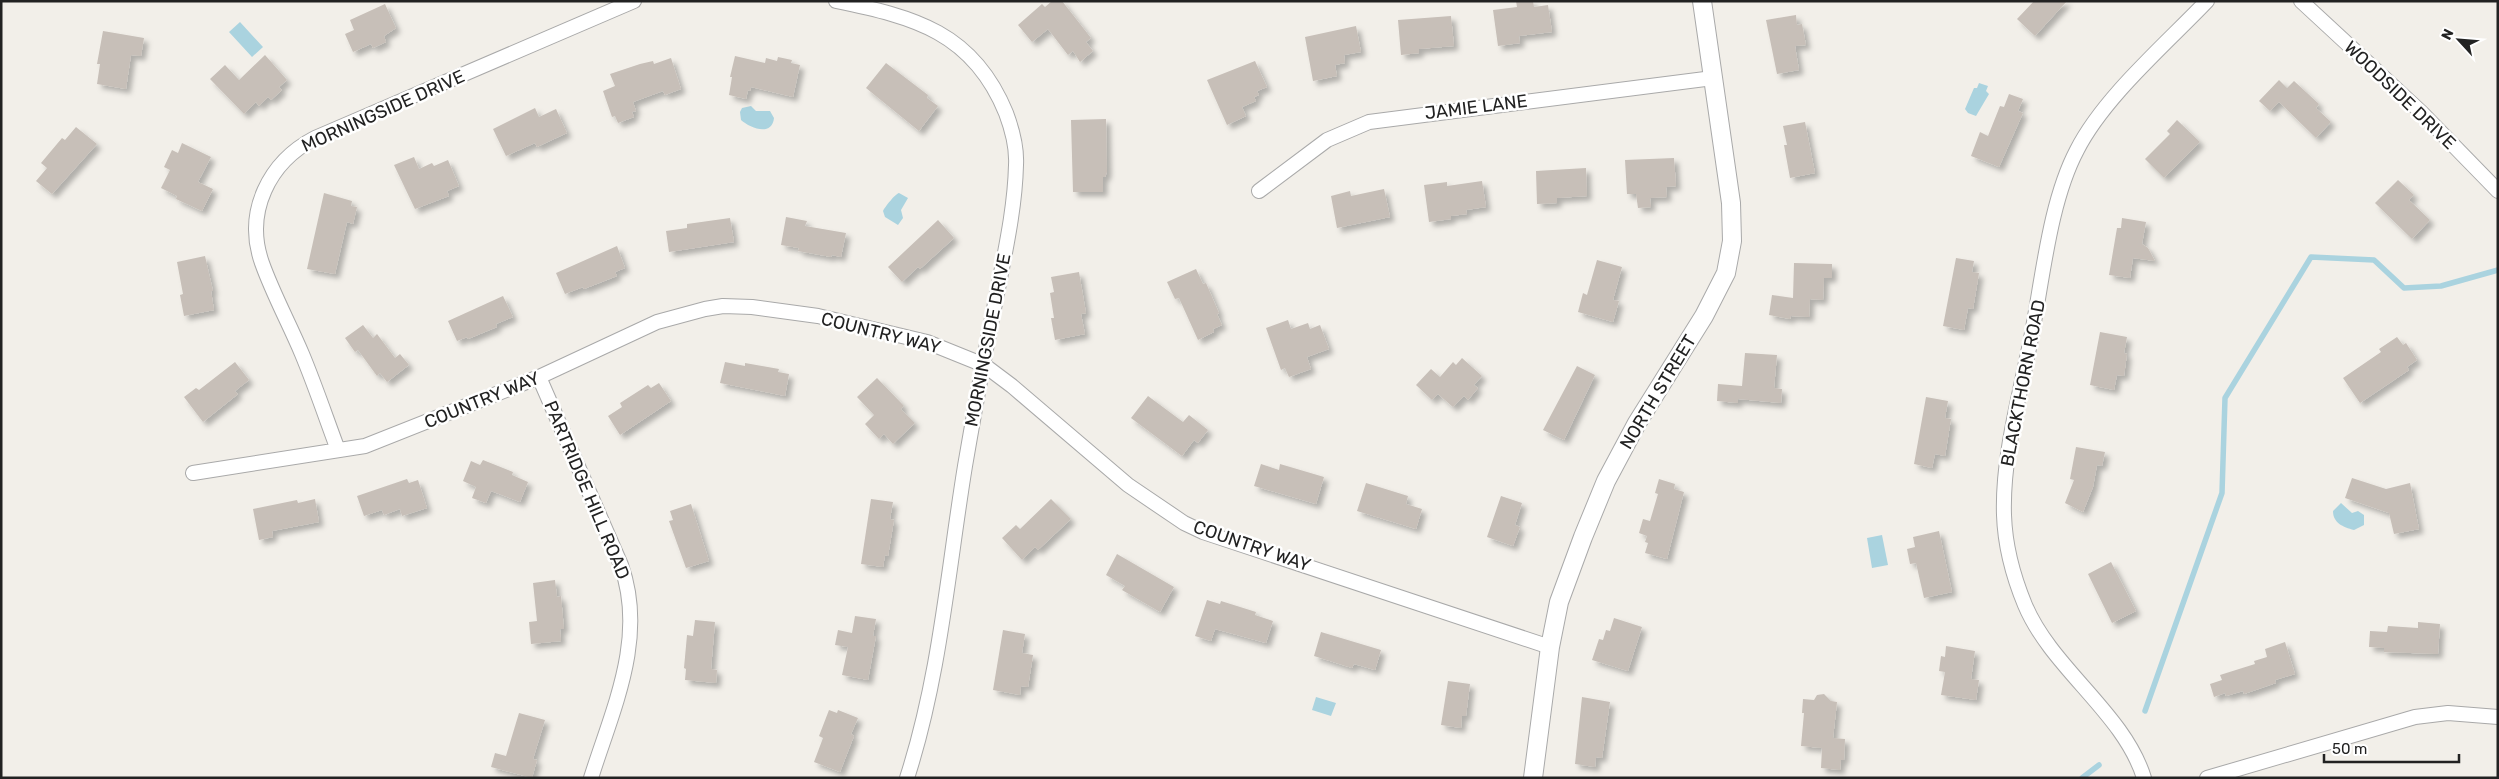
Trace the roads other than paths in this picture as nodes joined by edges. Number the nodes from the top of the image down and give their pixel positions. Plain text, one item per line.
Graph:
1 (634, 1) edge
2 (836, 1) edge
3 (1702, 1) edge
4 (2206, 1) edge
5 (2301, 1) edge
6 (1713, 78) junction
7 (2498, 191) edge
8 (1259, 192) dead end
9 (984, 365) junction
10 (539, 377) junction
11 (338, 450) junction
12 (193, 473) dead end
13 (1550, 647) junction
14 (2498, 717) edge
15 (591, 778) edge
16 (907, 778) edge
17 (1533, 778) edge
18 (2144, 778) edge
19 (2207, 778) edge

1 - 11 street, MORNINGSIDE DRIVE
2 - 9 street, MORNINGSIDE DRIVE
3 - 6 street, NORTH STREET
4 - 18 street, BLACKTHORN ROAD
5 - 7 street, WOODSIDE DRIVE
6 - 8 street, JAMIE LANE
6 - 13 street, NORTH STREET
9 - 10 street, COUNTRY WAY
9 - 13 street, COUNTRY WAY
9 - 16 street, MORNINGSIDE DRIVE
10 - 11 street, COUNTRY WAY
10 - 15 street, PARTRIDGE HILL ROAD
11 - 12 street, COUNTRY WAY
13 - 17 street, NORTH STREET
14 - 19 street

